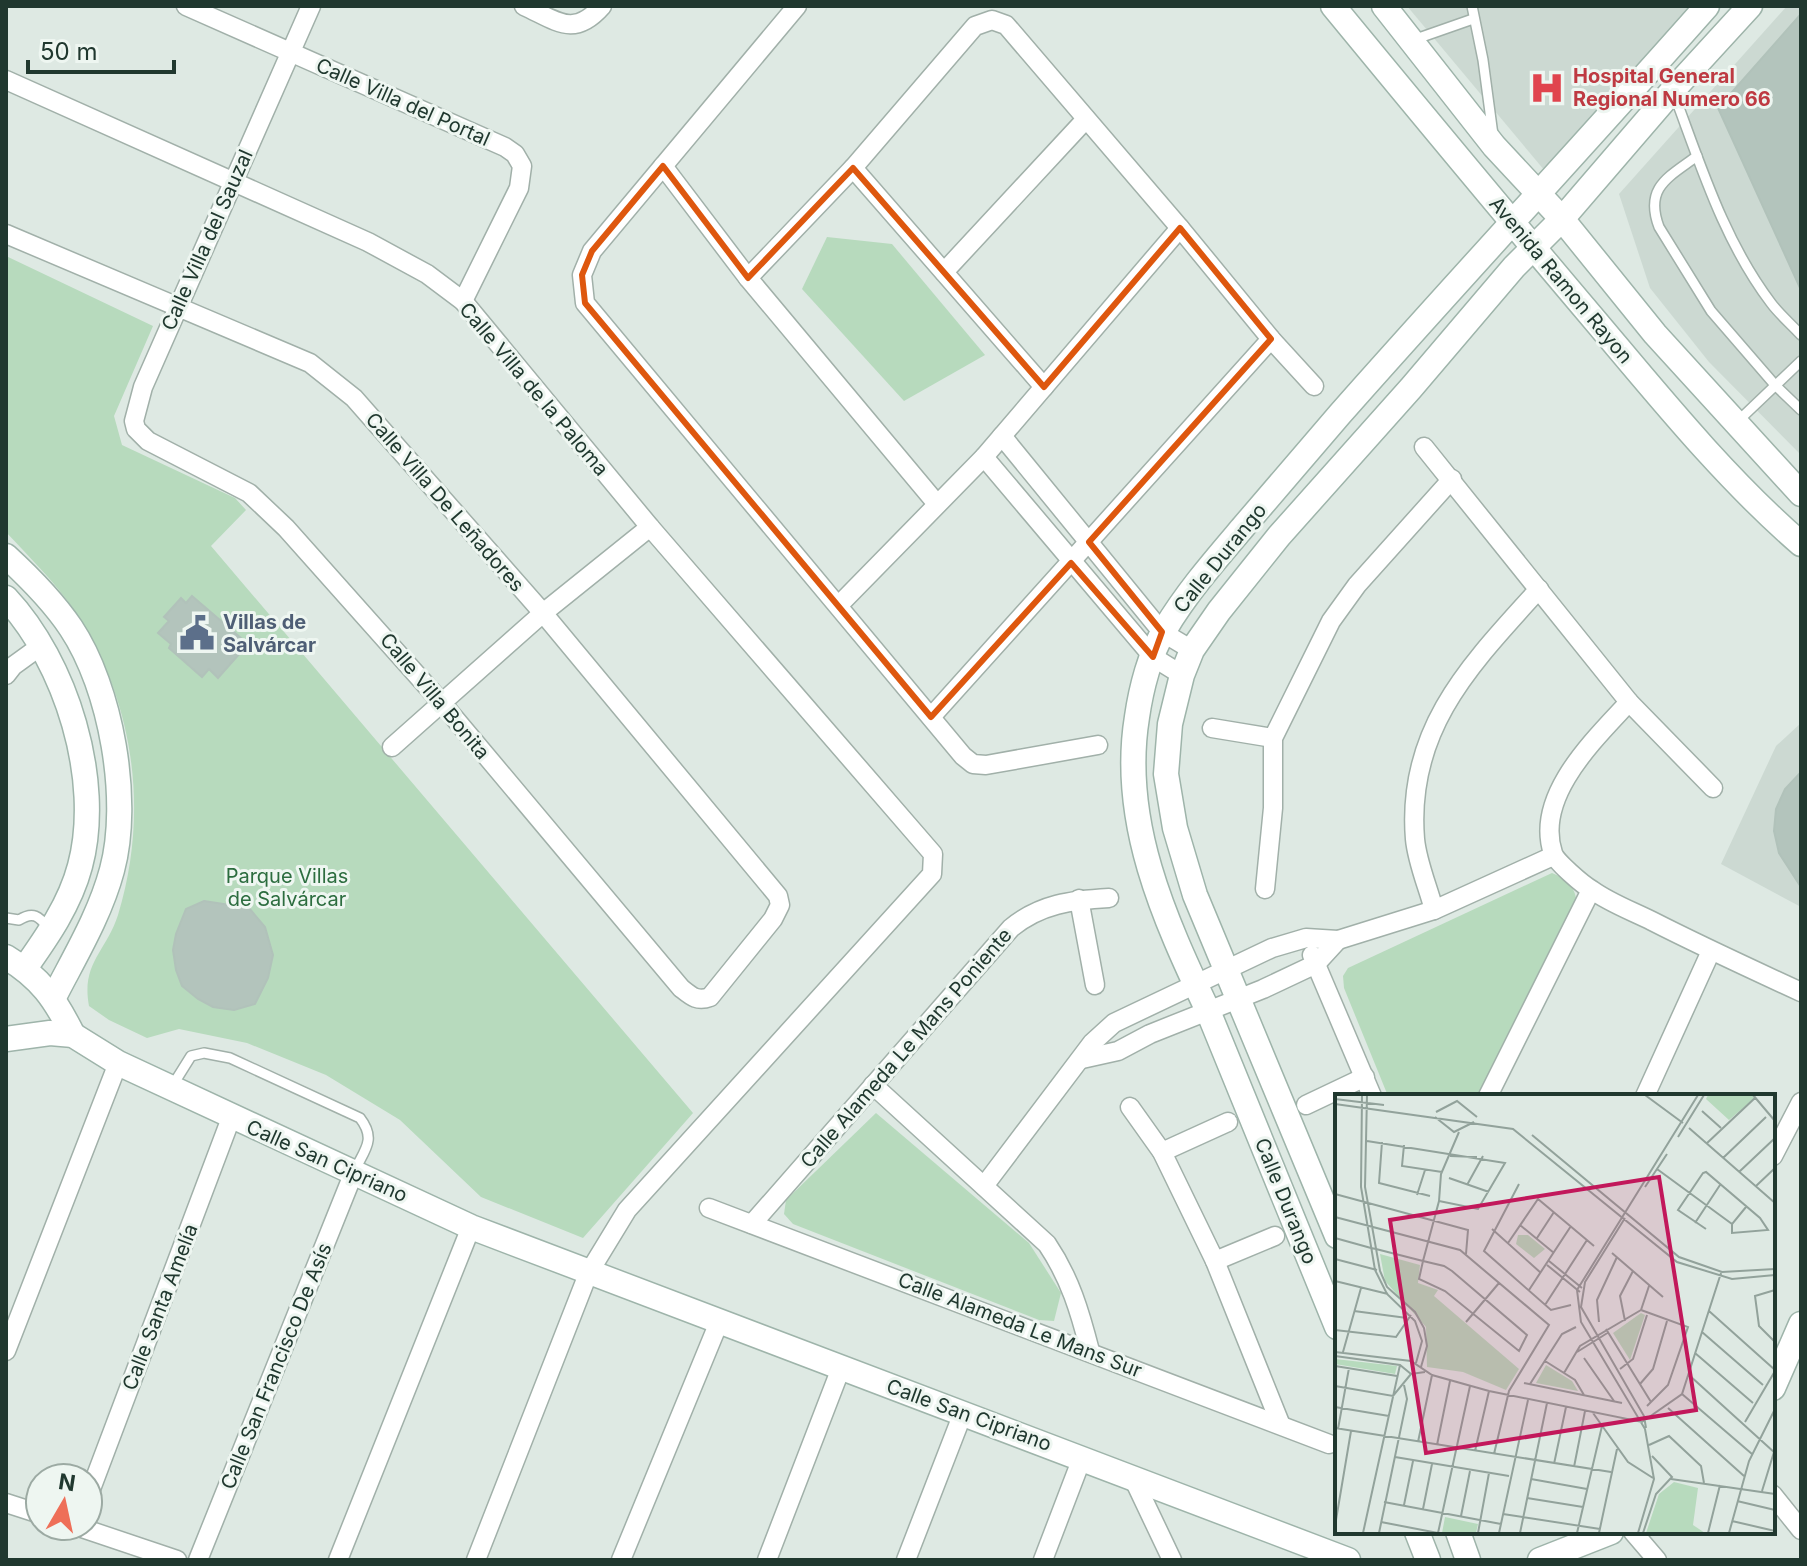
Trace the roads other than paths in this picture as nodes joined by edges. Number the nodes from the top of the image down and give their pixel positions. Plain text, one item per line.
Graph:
1 (186, 6) edge
2 (311, 6) edge
3 (524, 6) edge
4 (602, 6) edge
5 (797, 6) edge
6 (1333, 6) edge
7 (1384, 6) edge
8 (1472, 6) edge
9 (1707, 6) edge
10 (1750, 6) edge
11 (1473, 19) junction
12 (1413, 40) junction
13 (290, 53) junction
14 (6, 80) edge
15 (1673, 90) junction
16 (1086, 119) junction
17 (1494, 146) junction
18 (1697, 156) junction
19 (663, 166) junction
20 (853, 168) junction
21 (234, 181) junction
22 (1539, 193) junction
23 (1562, 219) junction
24 (1510, 222) junction
25 (1180, 228) junction
26 (6, 234) edge
27 (1533, 248) junction
28 (944, 272) junction
29 (748, 278) junction
30 (463, 301) junction
31 (176, 308) junction
32 (1801, 335) edge
33 (1271, 339) junction
34 (1801, 361) edge
35 (1775, 385) junction
36 (1314, 386) dead end
37 (1044, 387) junction
38 (1801, 410) edge
39 (1735, 425) junction
40 (136, 429) joint
41 (1002, 436) junction
42 (1424, 447) dead end
43 (984, 457) junction
44 (1452, 479) junction
45 (1801, 494) edge
46 (937, 504) junction
47 (650, 527) junction
48 (1089, 542) junction
49 (1801, 544) edge
50 (6, 556) edge
51 (1071, 563) junction
52 (1539, 589) junction
53 (6, 598) edge
54 (839, 605) junction
55 (543, 613) junction
56 (1162, 632) junction
57 (42, 645) junction
58 (1192, 650) junction
59 (1153, 657) junction
60 (8, 668) edge
61 (1182, 675) junction
62 (441, 702) junction
63 (1629, 702) junction
64 (931, 717) junction
65 (1212, 728) dead end
66 (1273, 738) junction
67 (1098, 745) dead end
68 (392, 747) dead end
69 (1713, 788) dead end
70 (1553, 856) junction
71 (1265, 889) dead end
72 (1591, 890) junction
73 (1109, 898) dead end
74 (1079, 899) junction
75 (1434, 910) junction
76 (6, 918) edge
77 (51, 930) junction
78 (1306, 938) junction
79 (1338, 940) junction
80 (1711, 951) junction
81 (15, 963) edge
82 (1316, 964) junction
83 (1227, 968) junction
84 (1195, 983) junction
85 (1095, 985) dead end
86 (1801, 992) edge
87 (54, 997) junction
88 (1238, 999) junction
89 (702, 1000) joint
90 (1137, 1010) junction
91 (1208, 1011) junction
92 (1150, 1034) junction
93 (73, 1035) junction
94 (6, 1039) edge
95 (1082, 1059) junction
96 (118, 1063) junction
97 (1365, 1077) junction
98 (873, 1085) junction
99 (171, 1088) junction
100 (1371, 1094) edge
101 (1489, 1094) edge
102 (1646, 1094) edge
103 (1801, 1102) edge
104 (1306, 1105) dead end
105 (1130, 1107) dead end
106 (231, 1118) junction
107 (1228, 1122) dead end
108 (1162, 1152) junction
109 (1775, 1152) edge
110 (354, 1172) junction
111 (984, 1186) junction
112 (709, 1208) dead end
113 (752, 1224) junction
114 (471, 1227) junction
115 (1335, 1231) edge
116 (1275, 1236) dead end
117 (1215, 1261) junction
118 (588, 1274) junction
119 (719, 1322) junction
120 (1335, 1322) edge
121 (1801, 1326) edge
122 (6, 1351) edge
123 (1090, 1351) junction
124 (841, 1368) junction
125 (1775, 1384) edge
126 (963, 1413) junction
127 (1280, 1423) junction
128 (1329, 1444) dead end
129 (1082, 1458) junction
130 (101, 1462) edge
131 (1133, 1478) junction
132 (1775, 1498) edge
133 (1801, 1530) edge
134 (1418, 1534) edge
135 (1459, 1534) edge
136 (1606, 1534) edge
137 (1635, 1534) edge
138 (104, 1535) edge
139 (177, 1560) edge
140 (198, 1560) edge
141 (338, 1560) edge
142 (476, 1560) edge
143 (621, 1560) edge
144 (767, 1560) edge
145 (906, 1560) edge
146 (1043, 1560) edge
147 (1172, 1560) edge
148 (1348, 1560) edge
149 (1428, 1560) edge
150 (1468, 1560) edge
151 (1540, 1560) edge
152 (1657, 1560) edge

1 - 13 street, Calle Villa del Portal
2 - 13 street, Calle Villa del Sauzal
3 - 4 street
5 - 19 street
6 - 24 main road, Avenida Ramon Rayon
7 - 12 main road, Avenida Ramon Rayon
8 - 11 lane
9 - 22 main road, Calle Durango
10 - 15 main road, Calle Durango
11 - 12 lane
11 - 17 lane
12 - 17 main road, Avenida Ramon Rayon
13 - 21 street, Calle Villa del Sauzal
13 - 30 street, Calle Villa del Portal
14 - 21 street, Calle Villa de la Paloma
15 - 18 lane
15 - 23 main road, Calle Durango
16 - 20 street
16 - 25 street
16 - 28 street
17 - 22 main road, Avenida Ramon Rayon
18 - 32 lane
18 - 35 lane
19 - 29 street
19 - 54 street
20 - 28 street
20 - 29 street
21 - 30 street, Calle Villa de la Paloma
21 - 31 street, Calle Villa del Sauzal
22 - 23 main road, Avenida Ramon Rayon
22 - 24 main road, Calle Durango
23 - 27 main road, Calle Durango
23 - 39 main road, Avenida Ramon Rayon
24 - 27 main road, Avenida Ramon Rayon
24 - 56 main road, Calle Durango
25 - 33 street
25 - 37 street
26 - 31 street, Calle Villa De Leñadores
27 - 49 main road, Avenida Ramon Rayon
27 - 58 main road, Calle Durango
28 - 37 street
29 - 46 street
30 - 47 street, Calle Villa de la Paloma
31 - 40 street, Calle Villa del Sauzal
31 - 55 street, Calle Villa De Leñadores
33 - 36 street
33 - 48 street
34 - 35 lane
35 - 38 lane
35 - 39 lane
37 - 41 street
39 - 45 main road, Avenida Ramon Rayon
40 - 62 street, Calle Villa Bonita
41 - 43 street
41 - 48 street
42 - 44 street
43 - 46 street
43 - 51 street
44 - 52 street
44 - 66 street
46 - 54 street
47 - 55 street
47 - 118 street, Calle Villa de la Paloma
48 - 51 street
48 - 56 street
50 - 87 main road
51 - 59 street
51 - 64 street
52 - 63 street
52 - 75 street
53 - 57 main road
54 - 64 street
55 - 62 street
55 - 89 street, Calle Villa De Leñadores
56 - 58 street
56 - 59 main road, Calle Durango
57 - 60 street
57 - 77 main road
58 - 61 main road, Calle Durango
59 - 61 street
59 - 84 main road, Calle Durango
61 - 83 main road, Calle Durango
62 - 68 street
62 - 89 street, Calle Villa Bonita
63 - 69 street
63 - 70 street
64 - 67 street
65 - 66 street
66 - 71 street
70 - 72 street
70 - 75 street
72 - 80 street
72 - 101 street
73 - 74 street, Calle Alameda Le Mans Poniente
74 - 85 street
74 - 98 street, Calle Alameda Le Mans Poniente
75 - 79 street
76 - 77 lane
77 - 81 main road
78 - 79 street
78 - 82 street
78 - 83 street
79 - 82 street
80 - 86 street
80 - 102 street
81 - 87 main road
82 - 88 street
82 - 97 street
83 - 84 street
83 - 88 main road, Calle Durango
84 - 90 street
84 - 91 main road, Calle Durango
87 - 93 main road
88 - 91 street
88 - 115 main road, Calle Durango
90 - 92 street
90 - 95 street
91 - 92 street
91 - 120 main road, Calle Durango
92 - 95 street
93 - 94 main road
93 - 96 main road, Calle San Cipriano
95 - 111 street
96 - 99 main road, Calle San Cipriano
96 - 122 street
97 - 100 street
97 - 104 street
98 - 111 street
98 - 113 street, Calle Alameda Le Mans Poniente
99 - 106 main road, Calle San Cipriano
99 - 110 lane
103 - 109 street
105 - 108 street
106 - 110 main road, Calle San Cipriano
106 - 130 street, Calle Santa Amelía
107 - 108 street
108 - 117 street
110 - 114 main road, Calle San Cipriano
110 - 140 street, Calle San Francisco De Asís
111 - 123 street
112 - 113 street, Calle Alameda Le Mans Sur
113 - 123 street, Calle Alameda Le Mans Sur
114 - 118 main road, Calle San Cipriano
114 - 141 street
116 - 117 street
117 - 127 street
118 - 119 main road, Calle San Cipriano
118 - 142 street
119 - 124 main road, Calle San Cipriano
119 - 143 street
121 - 125 main road
123 - 127 street, Calle Alameda Le Mans Sur
124 - 126 main road, Calle San Cipriano
124 - 144 street
126 - 129 main road, Calle San Cipriano
126 - 145 street
127 - 128 street, Calle Alameda Le Mans Sur
129 - 131 main road, Calle San Cipriano
129 - 146 street
131 - 147 street
131 - 148 main road, Calle San Cipriano
132 - 133 street
134 - 149 main road
135 - 150 main road
136 - 151 main road
137 - 152 street
138 - 139 street

